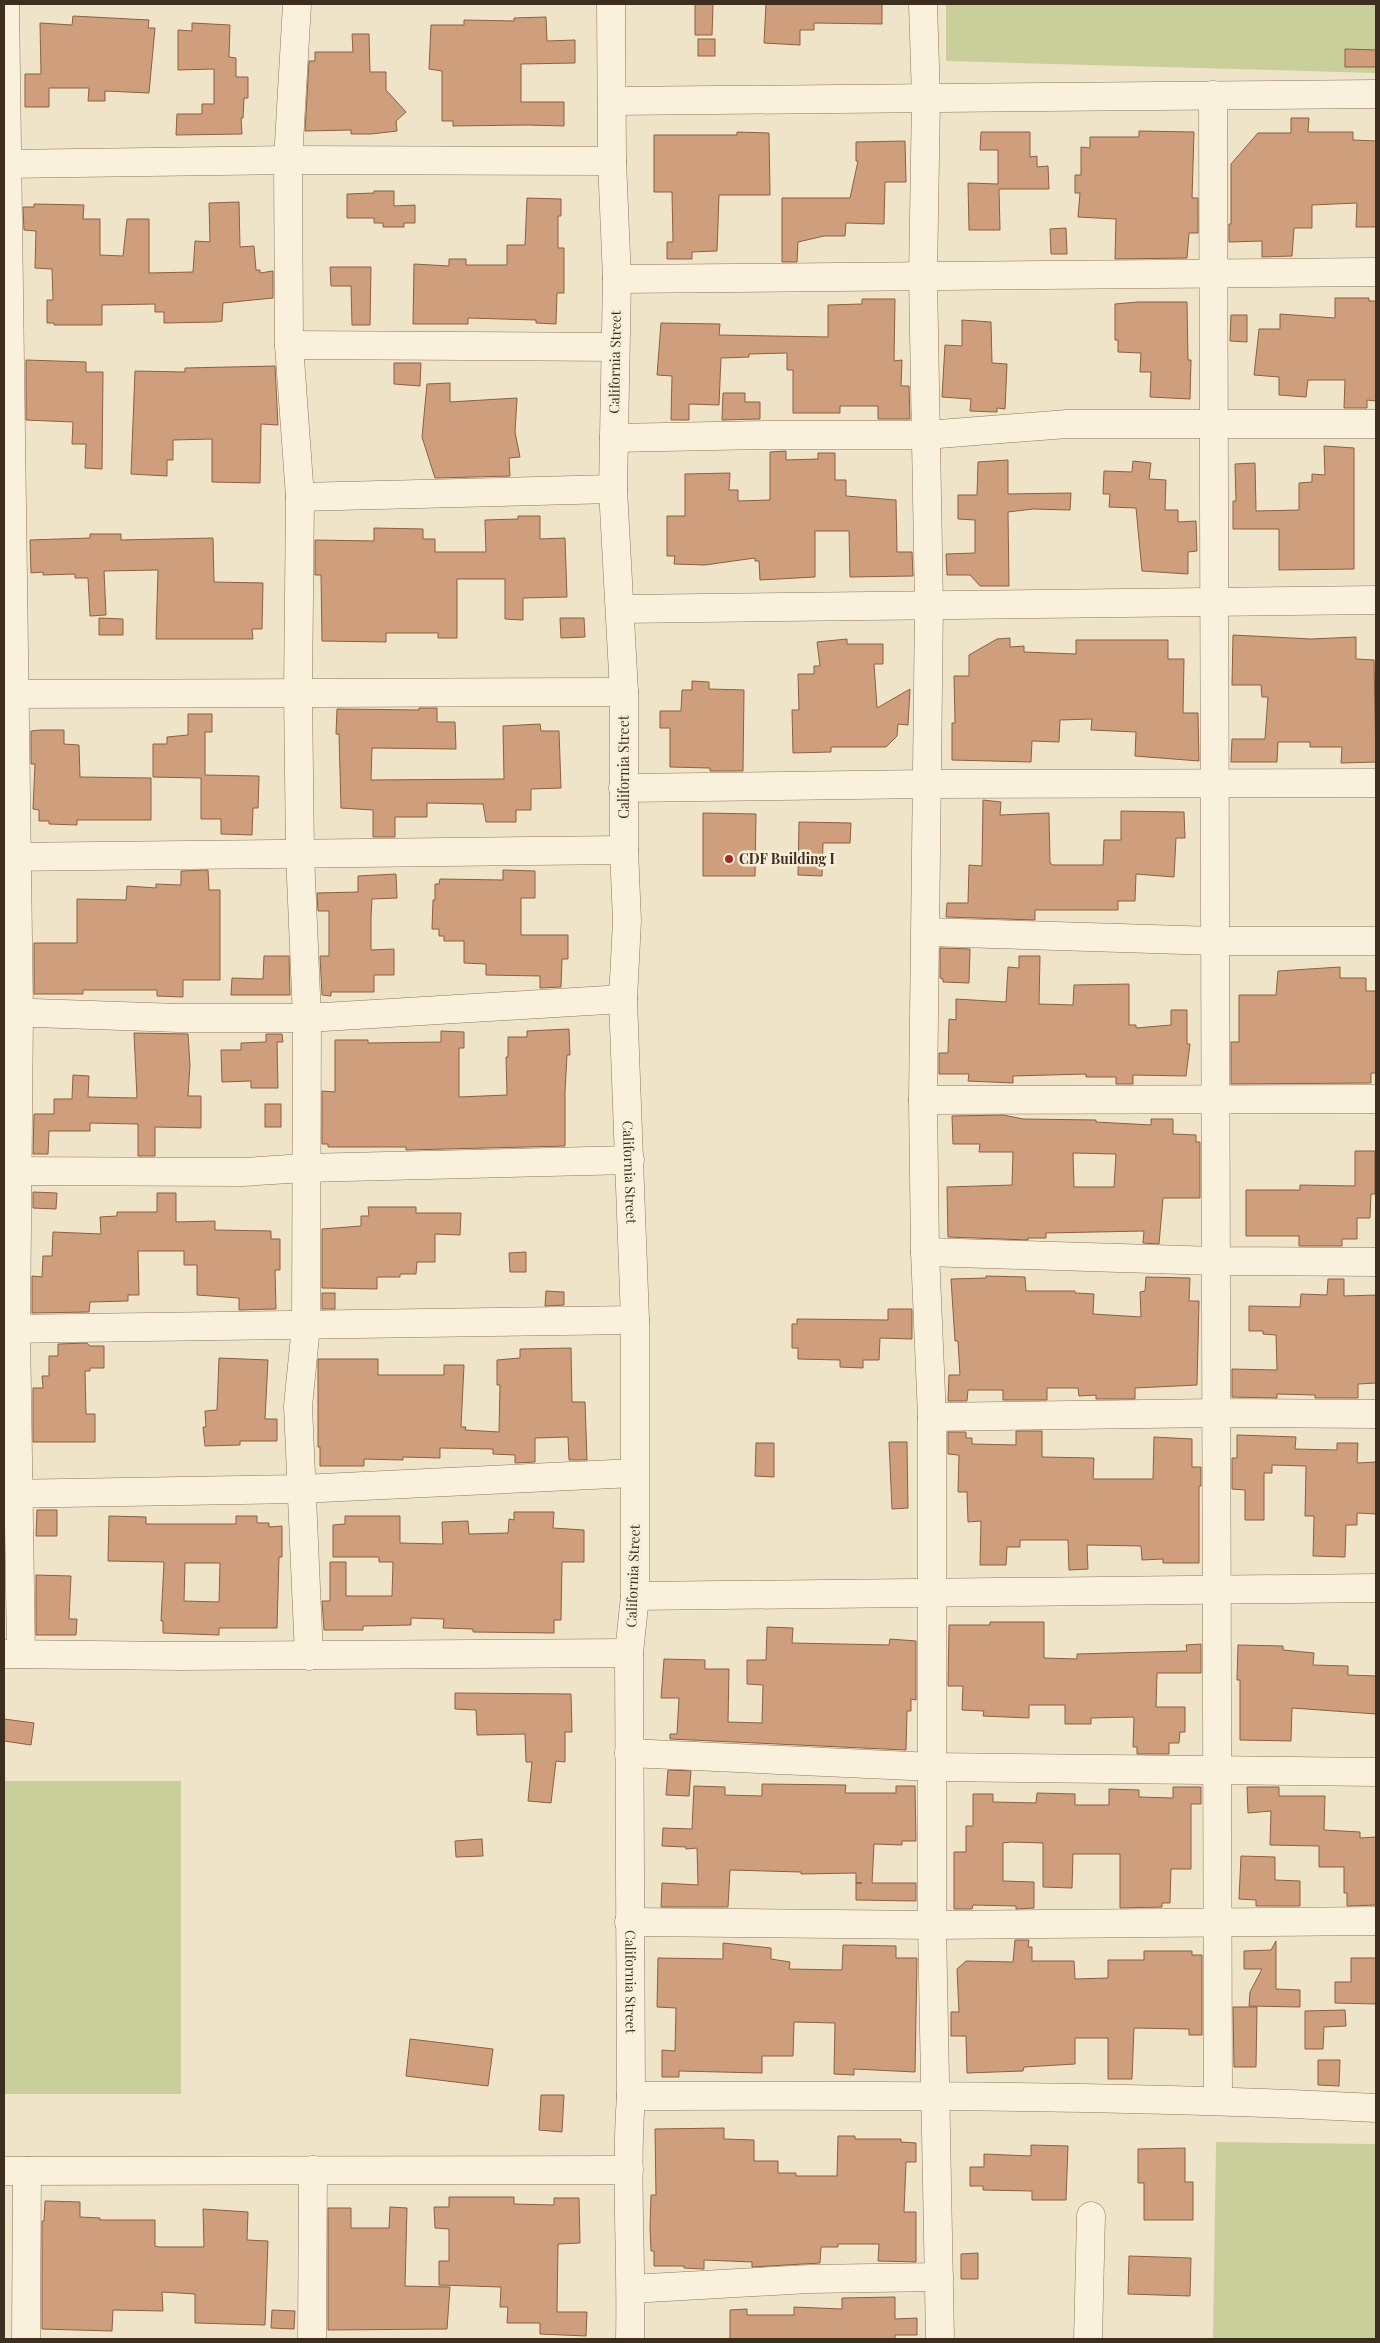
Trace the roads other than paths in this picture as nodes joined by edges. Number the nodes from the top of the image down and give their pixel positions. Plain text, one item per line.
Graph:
1 (5, 4) edge
2 (297, 4) edge
3 (611, 4) edge
4 (923, 4) edge
5 (1376, 94) edge
6 (1213, 95) junction
7 (926, 98) junction
8 (613, 100) junction
9 (288, 160) junction
10 (612, 161) junction
11 (4, 164) edge
12 (1214, 272) junction
13 (1376, 272) edge
14 (923, 277) junction
15 (617, 279) junction
16 (289, 346) junction
17 (615, 347) junction
18 (1214, 424) junction
19 (1376, 424) edge
20 (926, 435) junction
21 (614, 438) junction
22 (613, 489) junction
23 (300, 497) junction
24 (1376, 600) edge
25 (1215, 601) junction
26 (929, 605) junction
27 (621, 609) junction
28 (624, 692) junction
29 (298, 693) junction
30 (9, 694) edge
31 (1376, 783) edge
32 (928, 784) junction
33 (1213, 785) junction
34 (623, 788) junction
35 (624, 850) junction
36 (300, 854) junction
37 (10, 857) edge
38 (926, 932) junction
39 (1215, 941) junction
40 (1376, 941) edge
41 (623, 999) junction
42 (11, 1012) edge
43 (307, 1018) junction
44 (1216, 1098) junction
45 (1376, 1099) edge
46 (923, 1100) junction
47 (630, 1160) junction
48 (305, 1168) junction
49 (11, 1171) edge
50 (925, 1252) junction
51 (1216, 1261) junction
52 (1376, 1262) edge
53 (635, 1320) junction
54 (306, 1326) junction
55 (10, 1329) edge
56 (1217, 1413) junction
57 (1376, 1414) edge
58 (932, 1417) junction
59 (634, 1473) junction
60 (301, 1488) junction
61 (10, 1494) edge
62 (1376, 1588) edge
63 (1217, 1590) junction
64 (932, 1593) junction
65 (635, 1596) junction
66 (629, 1653) junction
67 (12, 1654) edge
68 (309, 1656) junction
69 (629, 1753) junction
70 (933, 1767) junction
71 (1217, 1770) junction
72 (1376, 1772) edge
73 (1376, 1921) edge
74 (629, 1922) junction
75 (1218, 1922) junction
76 (932, 1925) junction
77 (934, 2095) junction
78 (631, 2096) junction
79 (1218, 2100) junction
80 (1376, 2108) edge
81 (313, 2170) junction
82 (629, 2170) junction
83 (15, 2171) edge
84 (1091, 2216) dead end
85 (939, 2277) junction
86 (631, 2289) junction
87 (26, 2339) edge
88 (312, 2339) edge
89 (630, 2339) edge
90 (940, 2339) edge
91 (1088, 2339) edge

1 - 30 street
2 - 9 street
3 - 8 street, California Street
4 - 7 street
5 - 6 street
6 - 7 street
6 - 12 street
7 - 8 street
7 - 14 street
8 - 10 street, California Street
9 - 10 street
9 - 11 street
9 - 16 street
10 - 15 street, California Street
12 - 13 street
12 - 14 street
12 - 18 street
14 - 15 street
14 - 20 street
15 - 17 street, California Street
16 - 17 street
16 - 23 street
17 - 21 street, California Street
18 - 19 street
18 - 20 street
18 - 25 street
20 - 21 street
20 - 26 street
21 - 22 street, California Street
22 - 23 street
22 - 27 street, California Street
23 - 29 street
24 - 25 street
25 - 26 street
25 - 33 street
26 - 27 street
26 - 32 street
27 - 28 street, California Street
28 - 29 street
28 - 34 street, California Street
29 - 30 street
29 - 36 street
30 - 37 street
31 - 33 street
32 - 33 street
32 - 34 street
32 - 38 street
33 - 39 street
34 - 35 street, California Street
35 - 36 street
35 - 41 street, California Street
36 - 37 street
36 - 43 street
37 - 42 street
38 - 39 street
38 - 46 street
39 - 40 street
39 - 44 street
41 - 43 street
41 - 47 street, California Street
42 - 43 street
42 - 49 street
43 - 48 street
44 - 45 street
44 - 46 street
44 - 51 street
46 - 50 street
47 - 48 street
47 - 53 street, California Street
48 - 49 street
48 - 54 street
49 - 55 street
50 - 51 street
50 - 58 street
51 - 52 street
51 - 56 street
53 - 54 street
53 - 59 street, California Street
54 - 55 street
54 - 60 street
55 - 61 street
56 - 57 street
56 - 58 street
56 - 63 street
58 - 64 street
59 - 60 street
59 - 65 street, California Street
60 - 61 street
60 - 68 street
61 - 67 street
62 - 63 street
63 - 64 street
63 - 71 street
64 - 65 street
64 - 70 street
65 - 66 street, California Street
66 - 68 street
66 - 69 street, California Street
67 - 68 street
69 - 70 street
69 - 74 street, California Street
70 - 71 street
70 - 76 street
71 - 72 street
71 - 75 street
73 - 75 street
74 - 76 street
74 - 78 street, California Street
75 - 76 street
75 - 79 street
76 - 77 street
77 - 78 street
77 - 79 street
77 - 85 street
78 - 82 street, California Street
79 - 80 street
81 - 82 street
81 - 83 street
81 - 88 street
82 - 86 street, California Street
83 - 87 street
84 - 91 street
85 - 86 street
85 - 90 street
86 - 89 street, California Street

